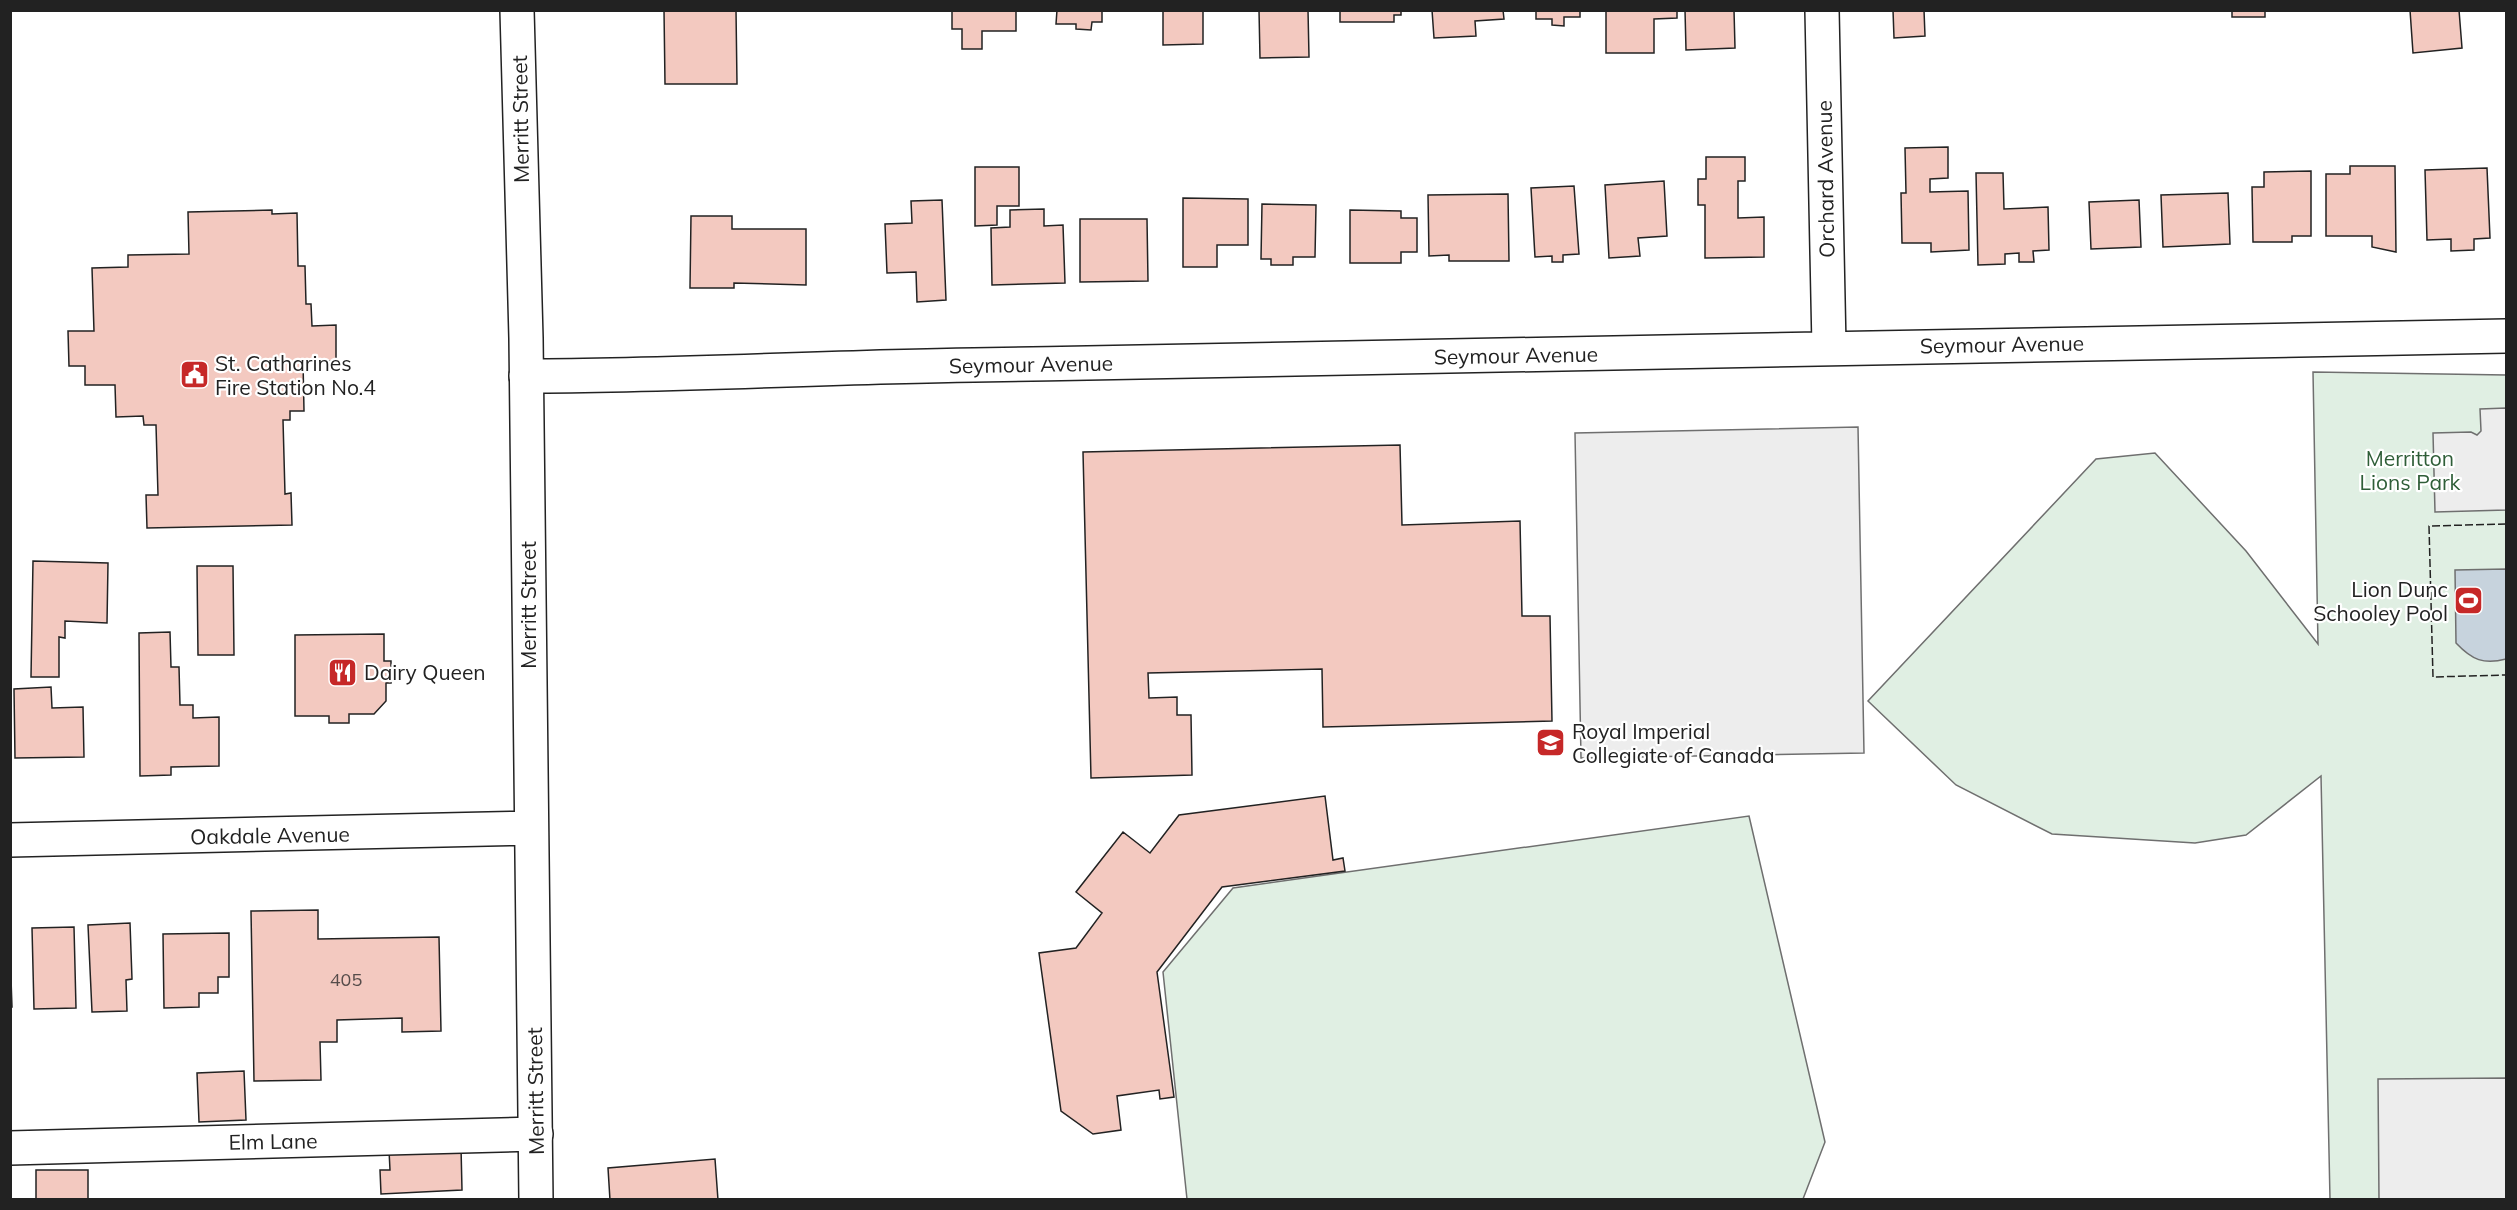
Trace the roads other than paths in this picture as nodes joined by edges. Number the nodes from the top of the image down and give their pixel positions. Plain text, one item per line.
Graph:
1 (517, 10) edge
2 (1821, 10) edge
3 (2506, 336) edge
4 (1829, 347) junction
5 (526, 376) junction
6 (530, 828) junction
7 (10, 840) edge
8 (536, 1134) junction
9 (10, 1148) edge
10 (536, 1200) edge

1 - 5 street, Merritt Street
2 - 4 street, Orchard Avenue
3 - 4 street, Seymour Avenue
4 - 5 street, Seymour Avenue
5 - 6 street, Merritt Street
6 - 7 street, Oakdale Avenue
6 - 8 street, Merritt Street
8 - 9 street, Elm Lane
8 - 10 street, Merritt Street

